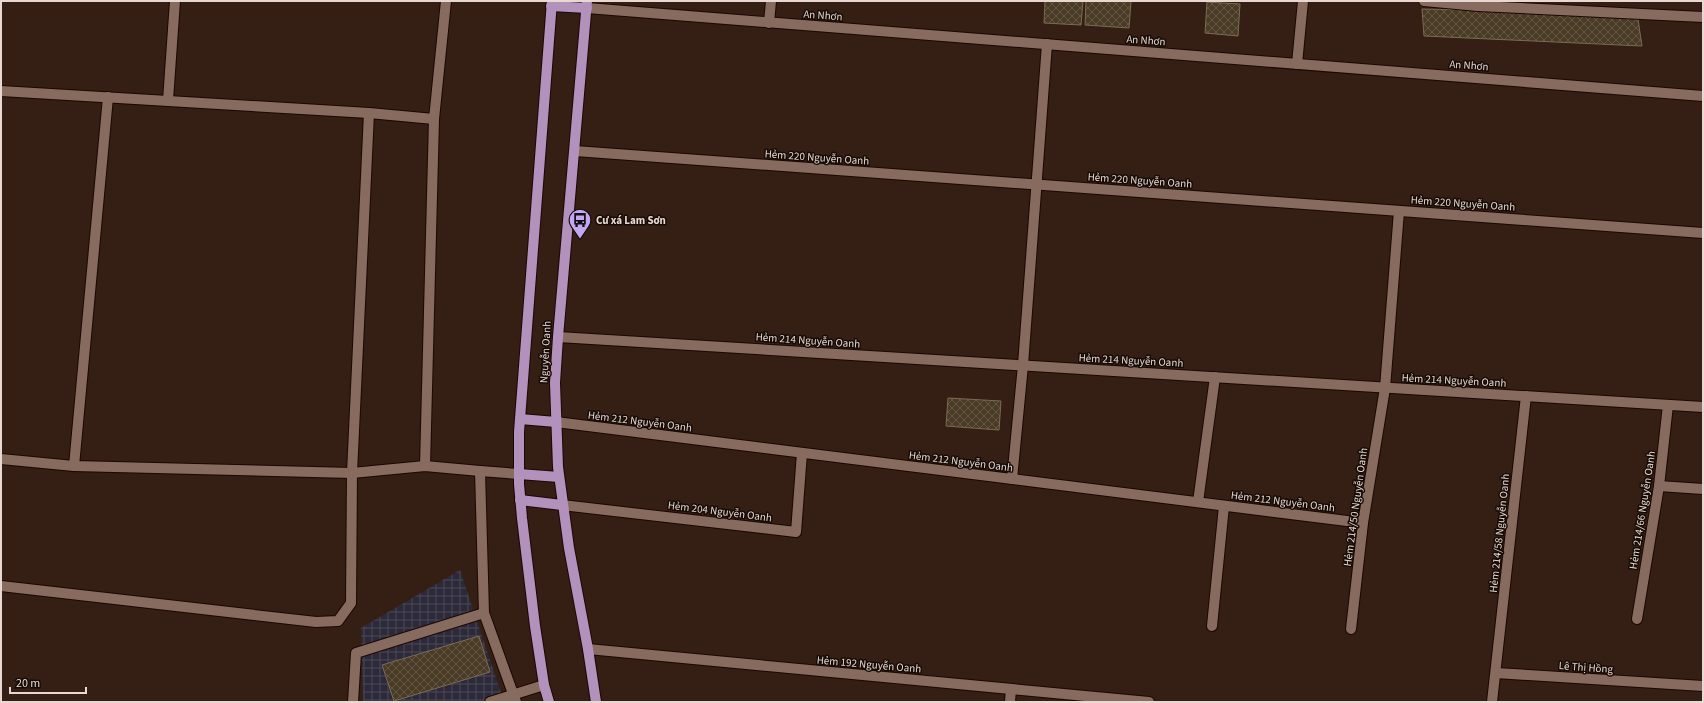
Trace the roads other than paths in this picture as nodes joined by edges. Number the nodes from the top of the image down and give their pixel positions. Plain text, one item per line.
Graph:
1 (175, 1) edge
2 (446, 1) edge
3 (771, 1) edge
4 (1302, 1) edge
5 (1424, 1) edge
6 (551, 4) edge
7 (587, 5) edge
8 (1703, 17) edge
9 (769, 23) junction
10 (1047, 44) junction
11 (1297, 64) junction
12 (1, 91) edge
13 (1703, 96) edge
14 (108, 97) junction
15 (168, 100) junction
16 (369, 113) junction
17 (434, 119) junction
18 (575, 151) junction
19 (1037, 184) junction
20 (1399, 211) junction
21 (1703, 233) edge
22 (558, 336) junction
23 (1023, 365) junction
24 (1215, 377) junction
25 (1385, 388) junction
26 (1526, 396) junction
27 (1668, 405) junction
28 (1703, 407) edge
29 (520, 420) junction
30 (556, 422) junction
31 (802, 453) junction
32 (1, 459) edge
33 (74, 466) junction
34 (425, 466) junction
35 (480, 471) junction
36 (352, 473) junction
37 (519, 474) junction
38 (560, 477) junction
39 (1012, 479) junction
40 (1659, 486) junction
41 (1703, 489) edge
42 (520, 500) junction
43 (1198, 502) junction
44 (562, 505) junction
45 (1224, 506) junction
46 (1363, 523) junction
47 (1, 586) edge
48 (484, 613) junction
49 (1637, 619) dead end
50 (1212, 626) dead end
51 (1351, 629) dead end
52 (588, 649) junction
53 (1496, 673) junction
54 (544, 685) junction
55 (1703, 686) edge
56 (1011, 689) junction
57 (515, 699) edge
58 (353, 702) edge
59 (490, 702) edge
60 (549, 702) edge
61 (596, 702) edge
62 (1010, 702) edge
63 (1143, 702) edge
64 (1492, 702) edge

1 - 15 street
2 - 17 street
3 - 9 street
4 - 11 street
5 - 8 street
6 - 7 main road
6 - 29 main road, Nguyễn Oanh
7 - 9 street, An Nhơn
7 - 18 main road, Nguyễn Oanh
9 - 10 street, An Nhơn
10 - 11 street, An Nhơn
10 - 19 street
11 - 13 street, An Nhơn
12 - 14 street
14 - 15 street
14 - 33 street
15 - 16 street
16 - 17 street
16 - 36 street
17 - 34 street
18 - 19 street, Hẻm 220 Nguyễn Oanh
18 - 22 main road, Nguyễn Oanh
19 - 20 street, Hẻm 220 Nguyễn Oanh
19 - 23 street
20 - 21 street, Hẻm 220 Nguyễn Oanh
20 - 25 street, Hẻm 214/50 Nguyễn Oanh
22 - 23 street, Hẻm 214 Nguyễn Oanh
22 - 30 main road, Nguyễn Oanh
23 - 24 street, Hẻm 214 Nguyễn Oanh
23 - 39 street
24 - 25 street, Hẻm 214 Nguyễn Oanh
24 - 43 street
25 - 26 street, Hẻm 214 Nguyễn Oanh
25 - 46 street, Hẻm 214/50 Nguyễn Oanh
26 - 27 street, Hẻm 214 Nguyễn Oanh
26 - 53 street, Hẻm 214/58 Nguyễn Oanh
27 - 28 street, Hẻm 214 Nguyễn Oanh
27 - 40 street, Hẻm 214/66 Nguyễn Oanh
29 - 30 main road
29 - 37 main road, Nguyễn Oanh
30 - 31 street, Hẻm 212 Nguyễn Oanh
30 - 38 main road, Nguyễn Oanh
31 - 39 street, Hẻm 212 Nguyễn Oanh
31 - 44 street, Hẻm 204 Nguyễn Oanh
32 - 33 street
33 - 36 street
34 - 35 street
34 - 36 street
35 - 37 street
35 - 48 street
36 - 47 street
37 - 38 main road
37 - 42 main road, Nguyễn Oanh
38 - 44 main road, Nguyễn Oanh
39 - 43 street, Hẻm 212 Nguyễn Oanh
40 - 41 street
40 - 49 street, Hẻm 214/66 Nguyễn Oanh
42 - 44 main road
42 - 54 main road, Nguyễn Oanh
43 - 45 street, Hẻm 212 Nguyễn Oanh
44 - 52 main road, Nguyễn Oanh
45 - 46 street, Hẻm 212 Nguyễn Oanh
45 - 50 street
46 - 51 street, Hẻm 214/50 Nguyễn Oanh
48 - 57 street
48 - 58 street
52 - 56 street, Hẻm 192 Nguyễn Oanh
52 - 61 main road, Nguyễn Oanh
53 - 55 street, Lê Thị Hồng
53 - 64 street
54 - 57 street
54 - 60 main road, Nguyễn Oanh
56 - 62 street
56 - 63 street, Hẻm 192 Nguyễn Oanh
57 - 59 street

